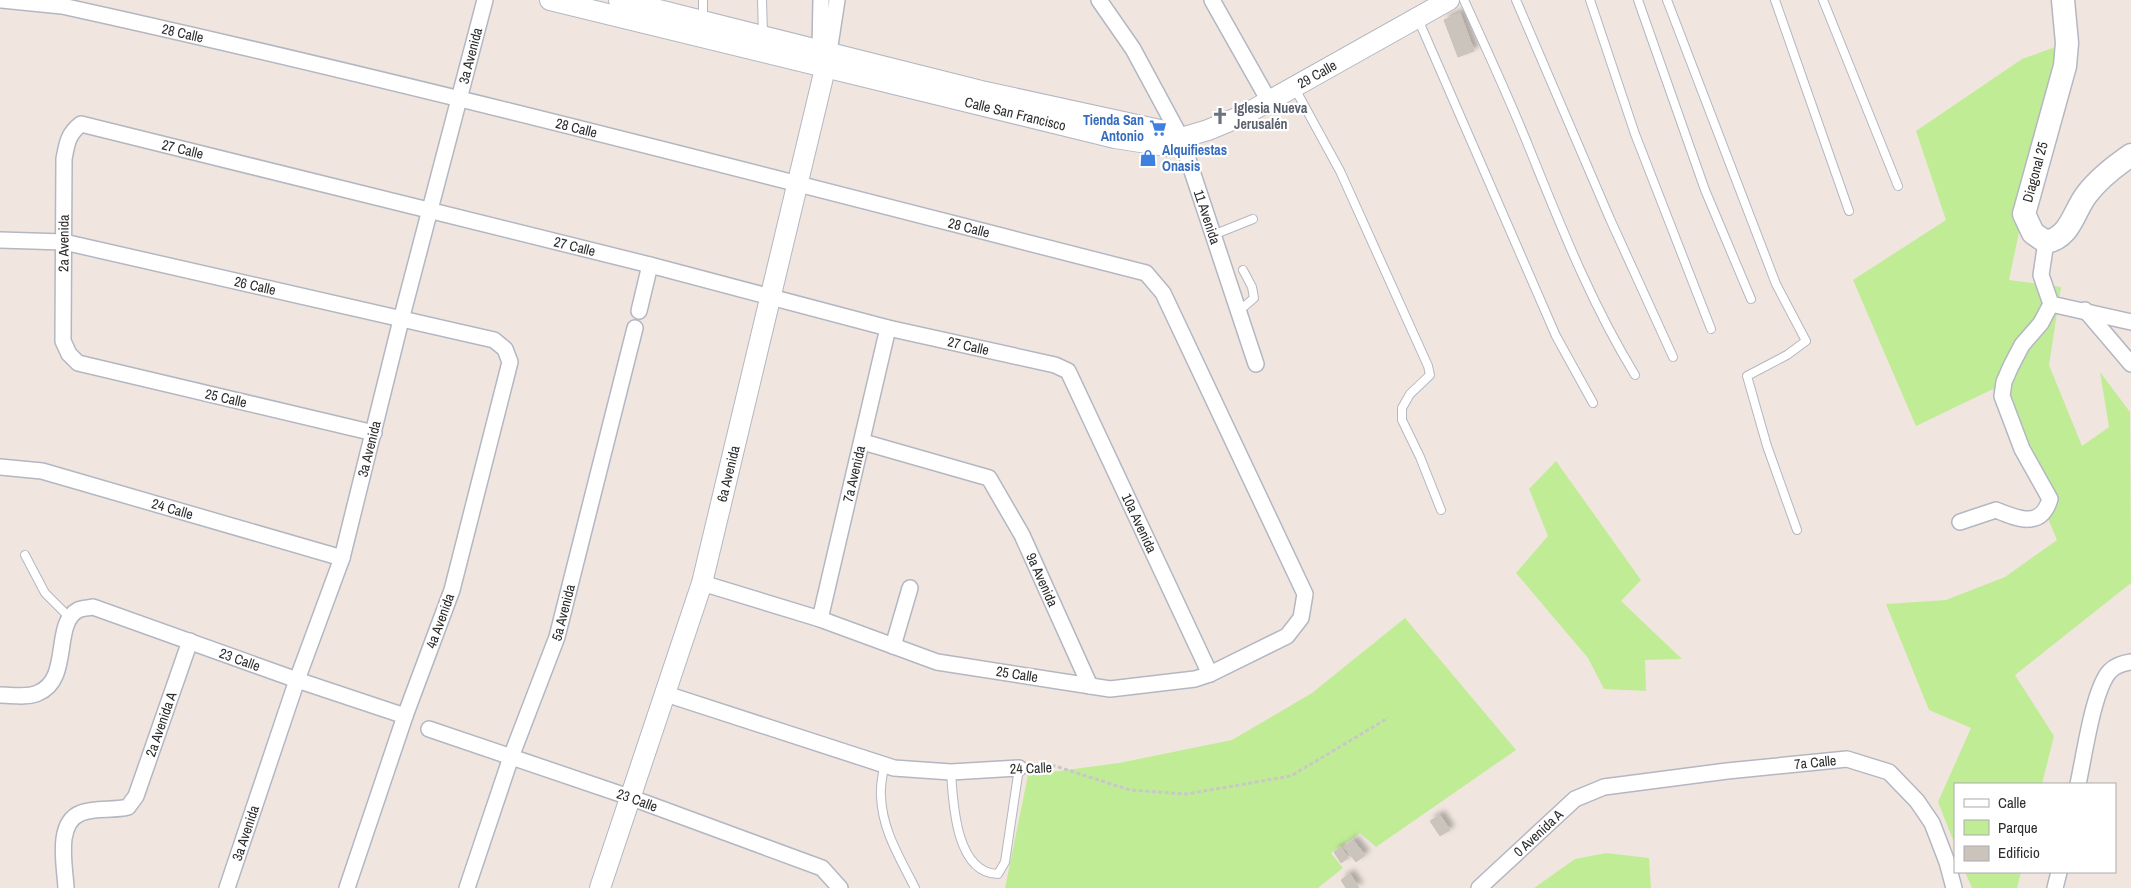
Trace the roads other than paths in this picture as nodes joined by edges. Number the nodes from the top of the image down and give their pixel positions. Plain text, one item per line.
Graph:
1 (2, 0) edge
2 (485, 0) edge
3 (550, 0) edge
4 (618, 0) edge
5 (703, 0) edge
6 (762, 0) edge
7 (820, 0) edge
8 (837, 0) edge
9 (1099, 0) edge
10 (1212, 0) edge
11 (1449, 0) edge
12 (1464, 0) edge
13 (1516, 0) edge
14 (1590, 0) edge
15 (1638, 0) edge
16 (1667, 0) edge
17 (1774, 0) edge
18 (1823, 0) edge
19 (2063, 0) edge
20 (643, 2) edge
21 (576, 3) edge
22 (1417, 18) junction
23 (703, 20) junction
24 (763, 36) junction
25 (825, 56) junction
26 (1294, 87) junction
27 (460, 99) junction
28 (1270, 101) junction
29 (81, 124) joint
30 (1181, 138) junction
31 (2131, 155) edge
32 (798, 183) junction
33 (1898, 186) dead end
34 (430, 211) junction
35 (1849, 211) dead end
36 (1253, 219) dead end
37 (1213, 235) junction
38 (0, 240) edge
39 (64, 242) junction
40 (2046, 242) junction
41 (650, 265) junction
42 (1242, 270) dead end
43 (772, 296) junction
44 (1751, 300) dead end
45 (2051, 304) junction
46 (2085, 310) junction
47 (639, 311) dead end
48 (1239, 312) junction
49 (401, 320) junction
50 (2131, 322) edge
51 (635, 328) dead end
52 (888, 328) junction
53 (1711, 328) dead end
54 (505, 349) joint
55 (1673, 356) dead end
56 (78, 363) joint
57 (1256, 364) dead end
58 (2131, 364) edge
59 (1068, 371) joint
60 (1635, 375) dead end
61 (1594, 403) dead end
62 (374, 433) junction
63 (863, 442) junction
64 (0, 467) edge
65 (1441, 510) dead end
66 (1960, 522) dead end
67 (1797, 530) dead end
68 (25, 555) dead end
69 (342, 558) junction
70 (702, 583) junction
71 (910, 588) dead end
72 (1305, 594) joint
73 (74, 615) junction
74 (820, 619) junction
75 (190, 641) junction
76 (893, 646) junction
77 (2129, 662) edge
78 (1210, 674) junction
79 (297, 680) junction
80 (1090, 686) junction
81 (666, 694) junction
82 (0, 695) edge
83 (405, 716) junction
84 (429, 729) dead end
85 (511, 757) junction
86 (884, 764) junction
87 (1019, 768) joint
88 (951, 772) junction
89 (2078, 783) edge
90 (1604, 787) joint
91 (632, 798) junction
92 (2059, 873) edge
93 (839, 887) edge
94 (66, 888) edge
95 (227, 888) edge
96 (347, 888) edge
97 (467, 888) edge
98 (600, 888) edge
99 (915, 888) edge
100 (1479, 888) edge
101 (1954, 888) edge
102 (2055, 888) edge

1 - 27 street, 28 Calle
2 - 27 street, 3a Avenida
3 - 21 street, Calle San Francisco
4 - 20 street, Calle San Francisco
5 - 23 lane
6 - 24 lane
7 - 25 street
8 - 25 street
9 - 30 street, 11 Avenida
10 - 28 street
11 - 22 street, 29 Calle
12 - 60 lane
13 - 55 lane
14 - 53 lane
15 - 44 lane
16 - 67 lane
17 - 35 lane
18 - 33 lane
19 - 40 main road, Diagonal 25
20 - 23 street, Calle San Francisco
21 - 25 street, Calle San Francisco
22 - 26 street, 29 Calle
22 - 61 lane
23 - 24 street, Calle San Francisco
24 - 25 street, Calle San Francisco
25 - 30 street, Calle San Francisco
25 - 32 street, 6a Avenida
26 - 28 street, 29 Calle
26 - 65 lane
27 - 32 street, 28 Calle
27 - 34 street, 3a Avenida
28 - 30 street, 29 Calle
29 - 34 street, 27 Calle
29 - 39 street, 2a Avenida
30 - 37 street, 11 Avenida
31 - 40 main road
32 - 43 street, 6a Avenida
32 - 72 street, 28 Calle
34 - 41 street, 27 Calle
34 - 49 street, 3a Avenida
36 - 37 lane
37 - 48 street, 11 Avenida
38 - 39 street, 26 Calle
39 - 49 street, 26 Calle
39 - 56 street, 2a Avenida
40 - 45 street
41 - 43 street, 27 Calle
41 - 47 street
42 - 48 lane
43 - 52 street, 27 Calle
43 - 70 street, 6a Avenida
45 - 46 street
45 - 66 street
46 - 50 street
46 - 58 street
48 - 57 street, 11 Avenida
49 - 54 street, 26 Calle
49 - 62 street, 3a Avenida
51 - 85 street, 5a Avenida
52 - 59 street, 27 Calle
52 - 63 street, 7a Avenida
54 - 83 street, 4a Avenida
56 - 62 street, 25 Calle
59 - 78 street, 10a Avenida
62 - 69 street, 3a Avenida
63 - 74 street, 7a Avenida
63 - 80 street, 9a Avenida
64 - 69 street, 24 Calle
68 - 73 lane
69 - 79 street, 3a Avenida
70 - 74 street, 25 Calle
70 - 81 street, 6a Avenida
71 - 76 street
72 - 78 street, 25 Calle
73 - 75 street, 23 Calle
73 - 82 street
74 - 76 street, 25 Calle
75 - 79 street, 23 Calle
75 - 94 street, 2a Avenida A
76 - 80 street, 25 Calle
77 - 89 street
78 - 80 street, 25 Calle
79 - 83 street, 23 Calle
79 - 95 street, 3a Avenida
81 - 86 street, 24 Calle
81 - 91 street, 6a Avenida
83 - 96 street, 4a Avenida
84 - 85 street, 23 Calle
85 - 91 street, 23 Calle
85 - 97 street, 5a Avenida
86 - 88 street, 24 Calle
86 - 99 lane
87 - 88 street, 24 Calle
87 - 88 lane
90 - 100 street, 0 Avenida A
90 - 101 street, 7a Calle
91 - 93 street, 23 Calle
91 - 98 street, 6a Avenida
92 - 102 street

